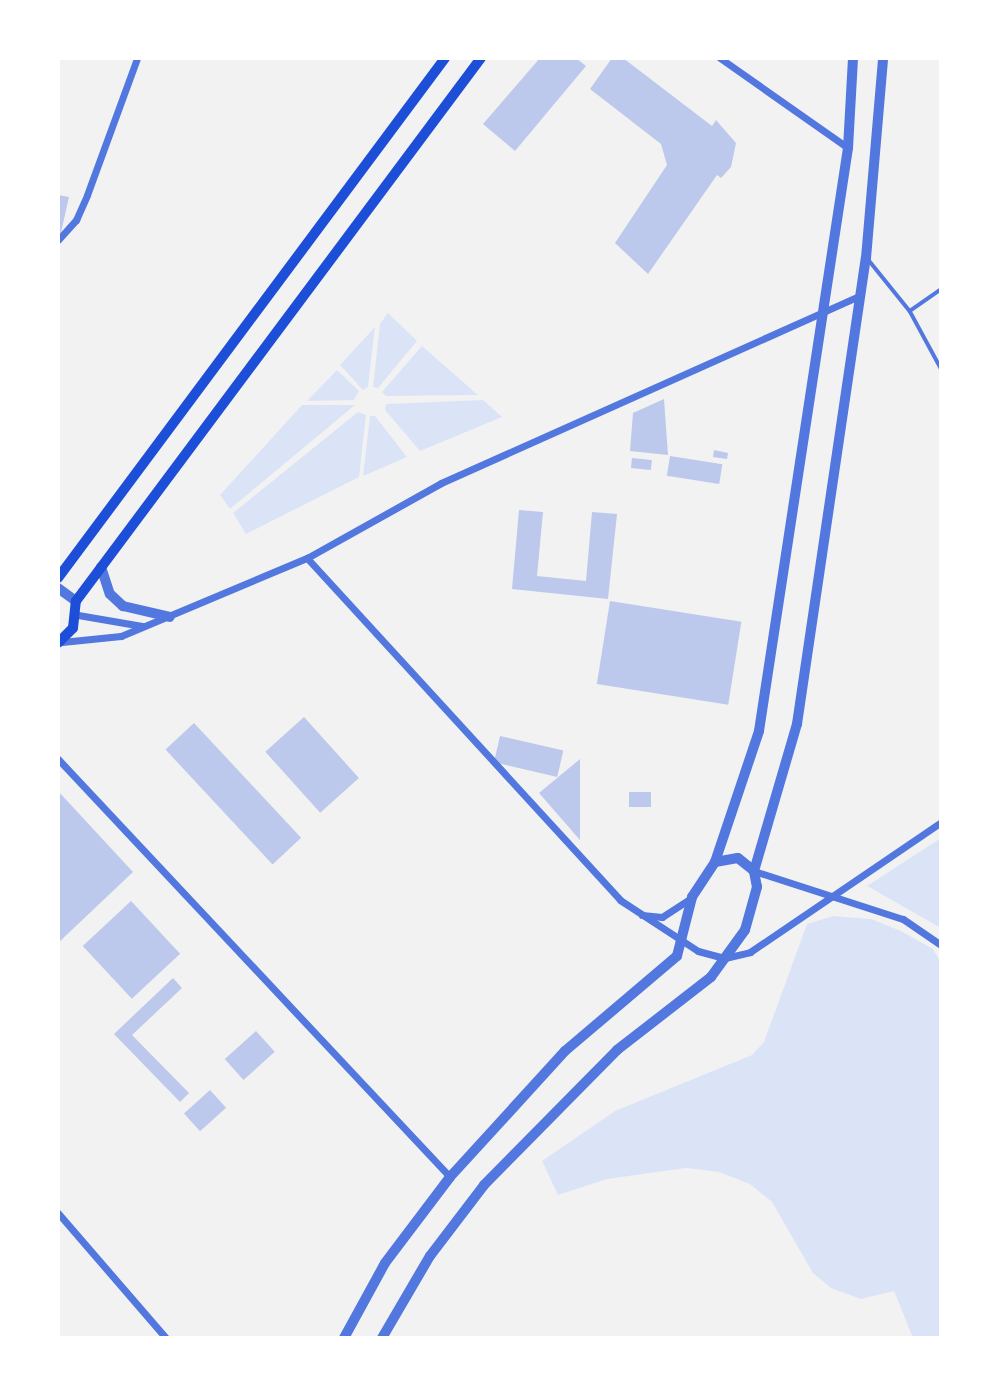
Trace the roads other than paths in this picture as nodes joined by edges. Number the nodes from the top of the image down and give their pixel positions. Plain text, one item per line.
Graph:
1 (137, 58) edge
2 (445, 58) edge
3 (481, 58) edge
4 (720, 58) edge
5 (853, 58) edge
6 (883, 58) edge
7 (848, 148) junction
8 (58, 240) edge
9 (866, 258) junction
10 (941, 289) edge
11 (860, 295) junction
12 (823, 311) junction
13 (910, 311) junction
14 (941, 368) edge
15 (307, 558) junction
16 (101, 567) junction
17 (58, 578) edge
18 (58, 588) edge
19 (76, 601) junction
20 (78, 615) junction
21 (170, 617) junction
22 (146, 626) junction
23 (60, 642) edge
24 (58, 759) edge
25 (941, 822) edge
26 (715, 862) junction
27 (754, 871) junction
28 (838, 895) junction
29 (692, 897) junction
30 (638, 915) junction
31 (682, 942) junction
32 (940, 945) edge
33 (725, 958) junction
34 (450, 1177) junction
35 (58, 1213) edge
36 (166, 1338) edge
37 (344, 1338) edge
38 (382, 1338) edge

1 - 8 street
2 - 17 main road
3 - 16 main road
4 - 7 street
5 - 7 street
6 - 9 street
7 - 12 street
9 - 11 street
9 - 13 lane
10 - 13 lane
11 - 12 street
11 - 27 street
12 - 15 street
12 - 26 street
13 - 14 lane
15 - 21 street
15 - 30 street
16 - 19 main road
16 - 21 street
18 - 19 street
19 - 20 main road
20 - 22 street
20 - 23 main road
21 - 22 street
22 - 23 street
24 - 34 street
25 - 28 street
26 - 27 street
26 - 29 street
27 - 28 street
27 - 33 street
28 - 32 street
28 - 33 street
29 - 30 street
29 - 31 street
30 - 31 street
31 - 33 street
31 - 34 street
33 - 38 street
34 - 37 street
35 - 36 street

